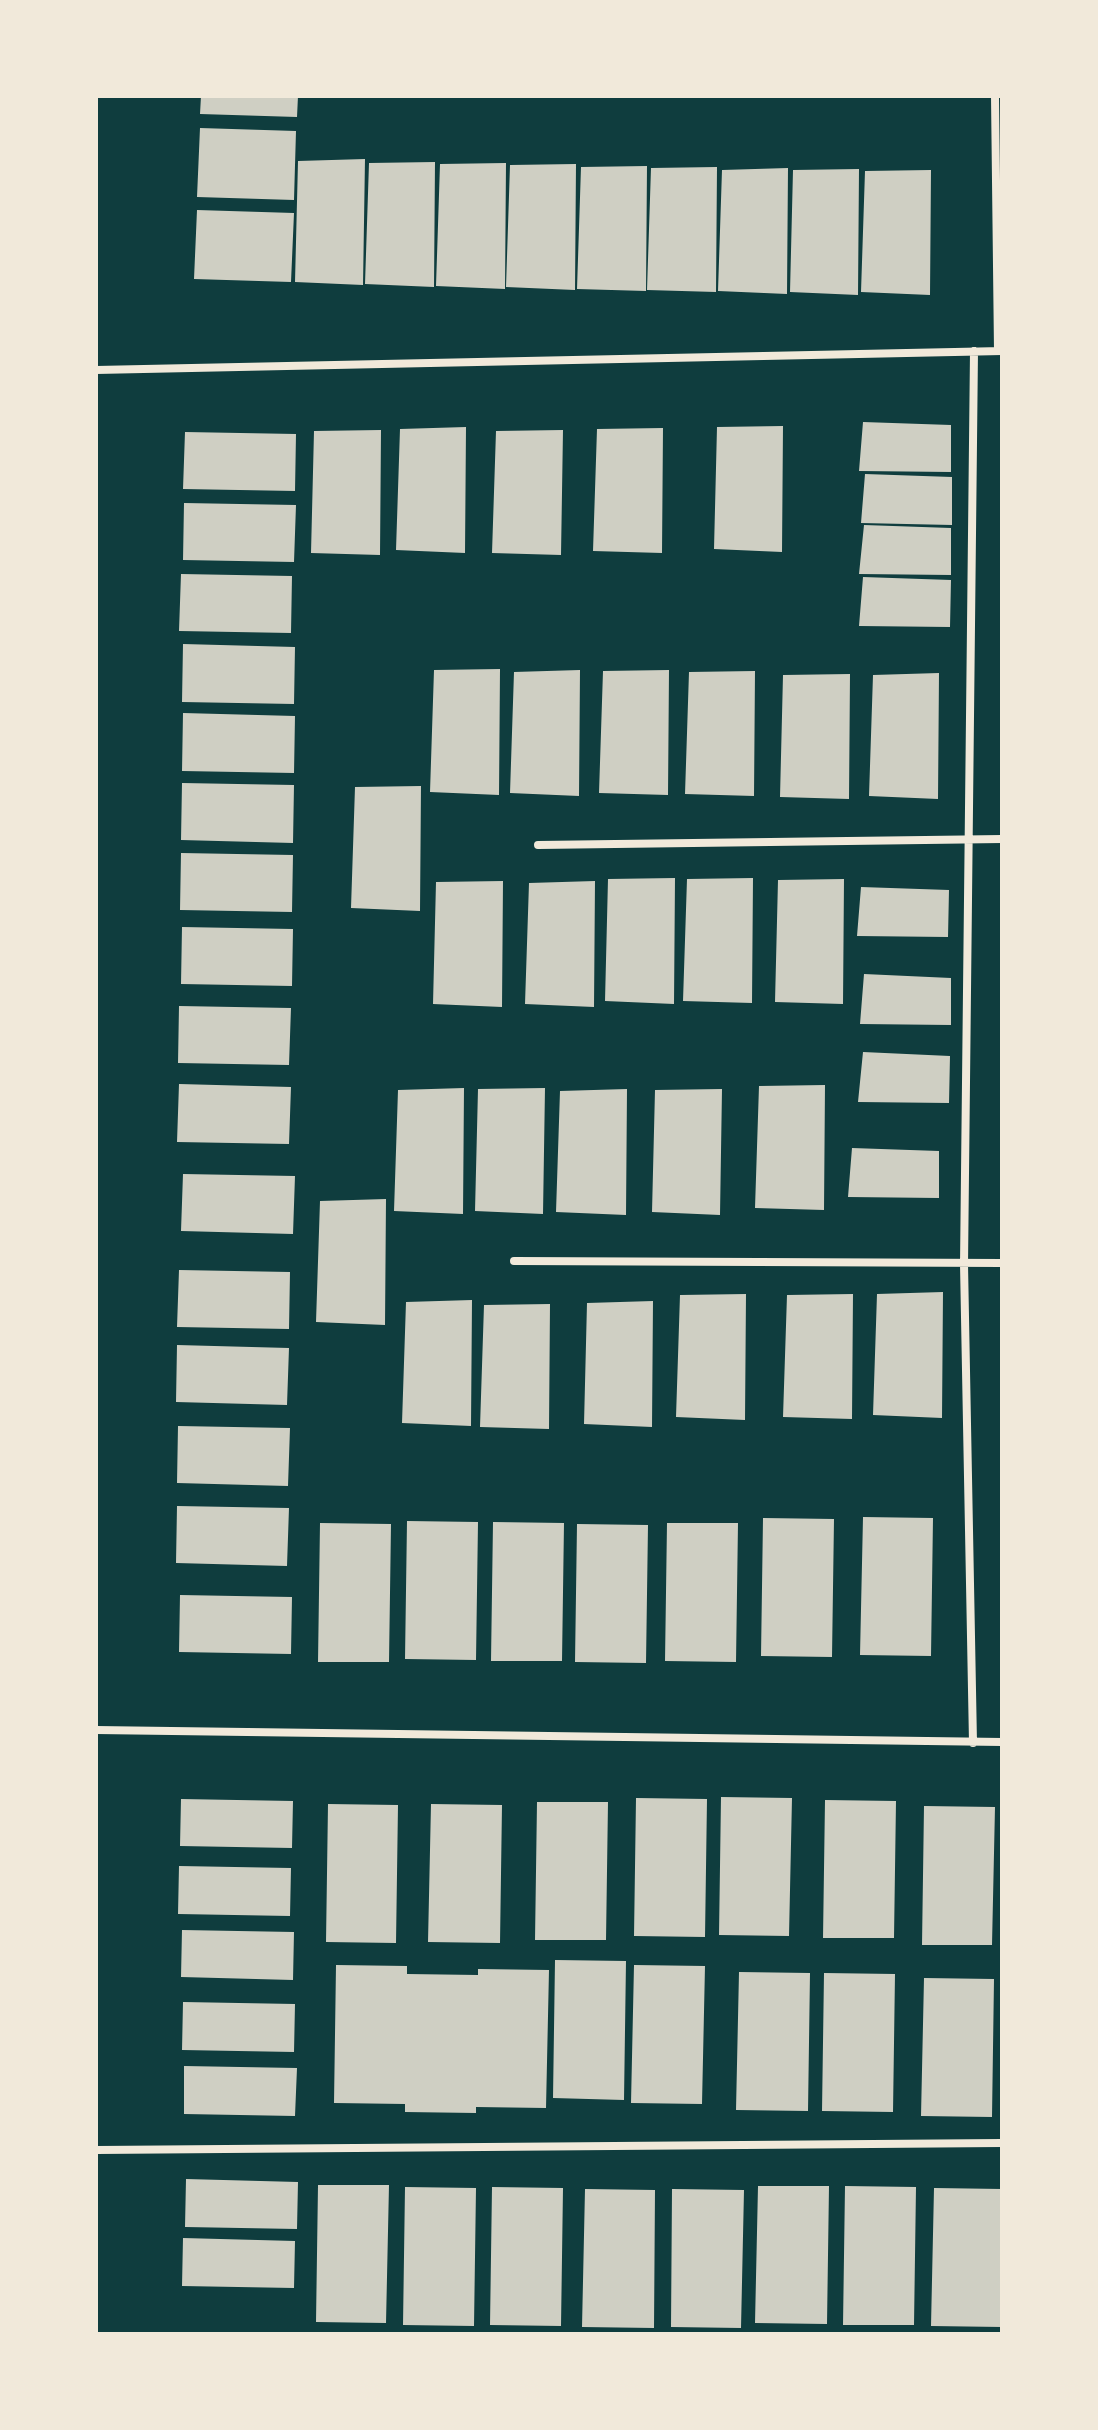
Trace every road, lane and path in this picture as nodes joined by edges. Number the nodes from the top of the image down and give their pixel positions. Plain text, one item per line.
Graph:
1 (995, 96) edge
2 (974, 351) junction
3 (1000, 351) edge
4 (96, 370) edge
5 (969, 838) junction
6 (1002, 839) edge
7 (538, 845) dead end
8 (514, 1261) dead end
9 (1002, 1263) edge
10 (964, 1264) junction
11 (96, 1730) edge
12 (1002, 1742) edge
13 (973, 1743) junction
14 (1002, 2143) edge
15 (96, 2150) edge

1 - 3 street
2 - 3 street
2 - 4 street
2 - 5 street
5 - 6 street
5 - 7 street
5 - 10 street
8 - 10 street
9 - 10 street
10 - 13 street
11 - 13 street
12 - 13 street
14 - 15 street

